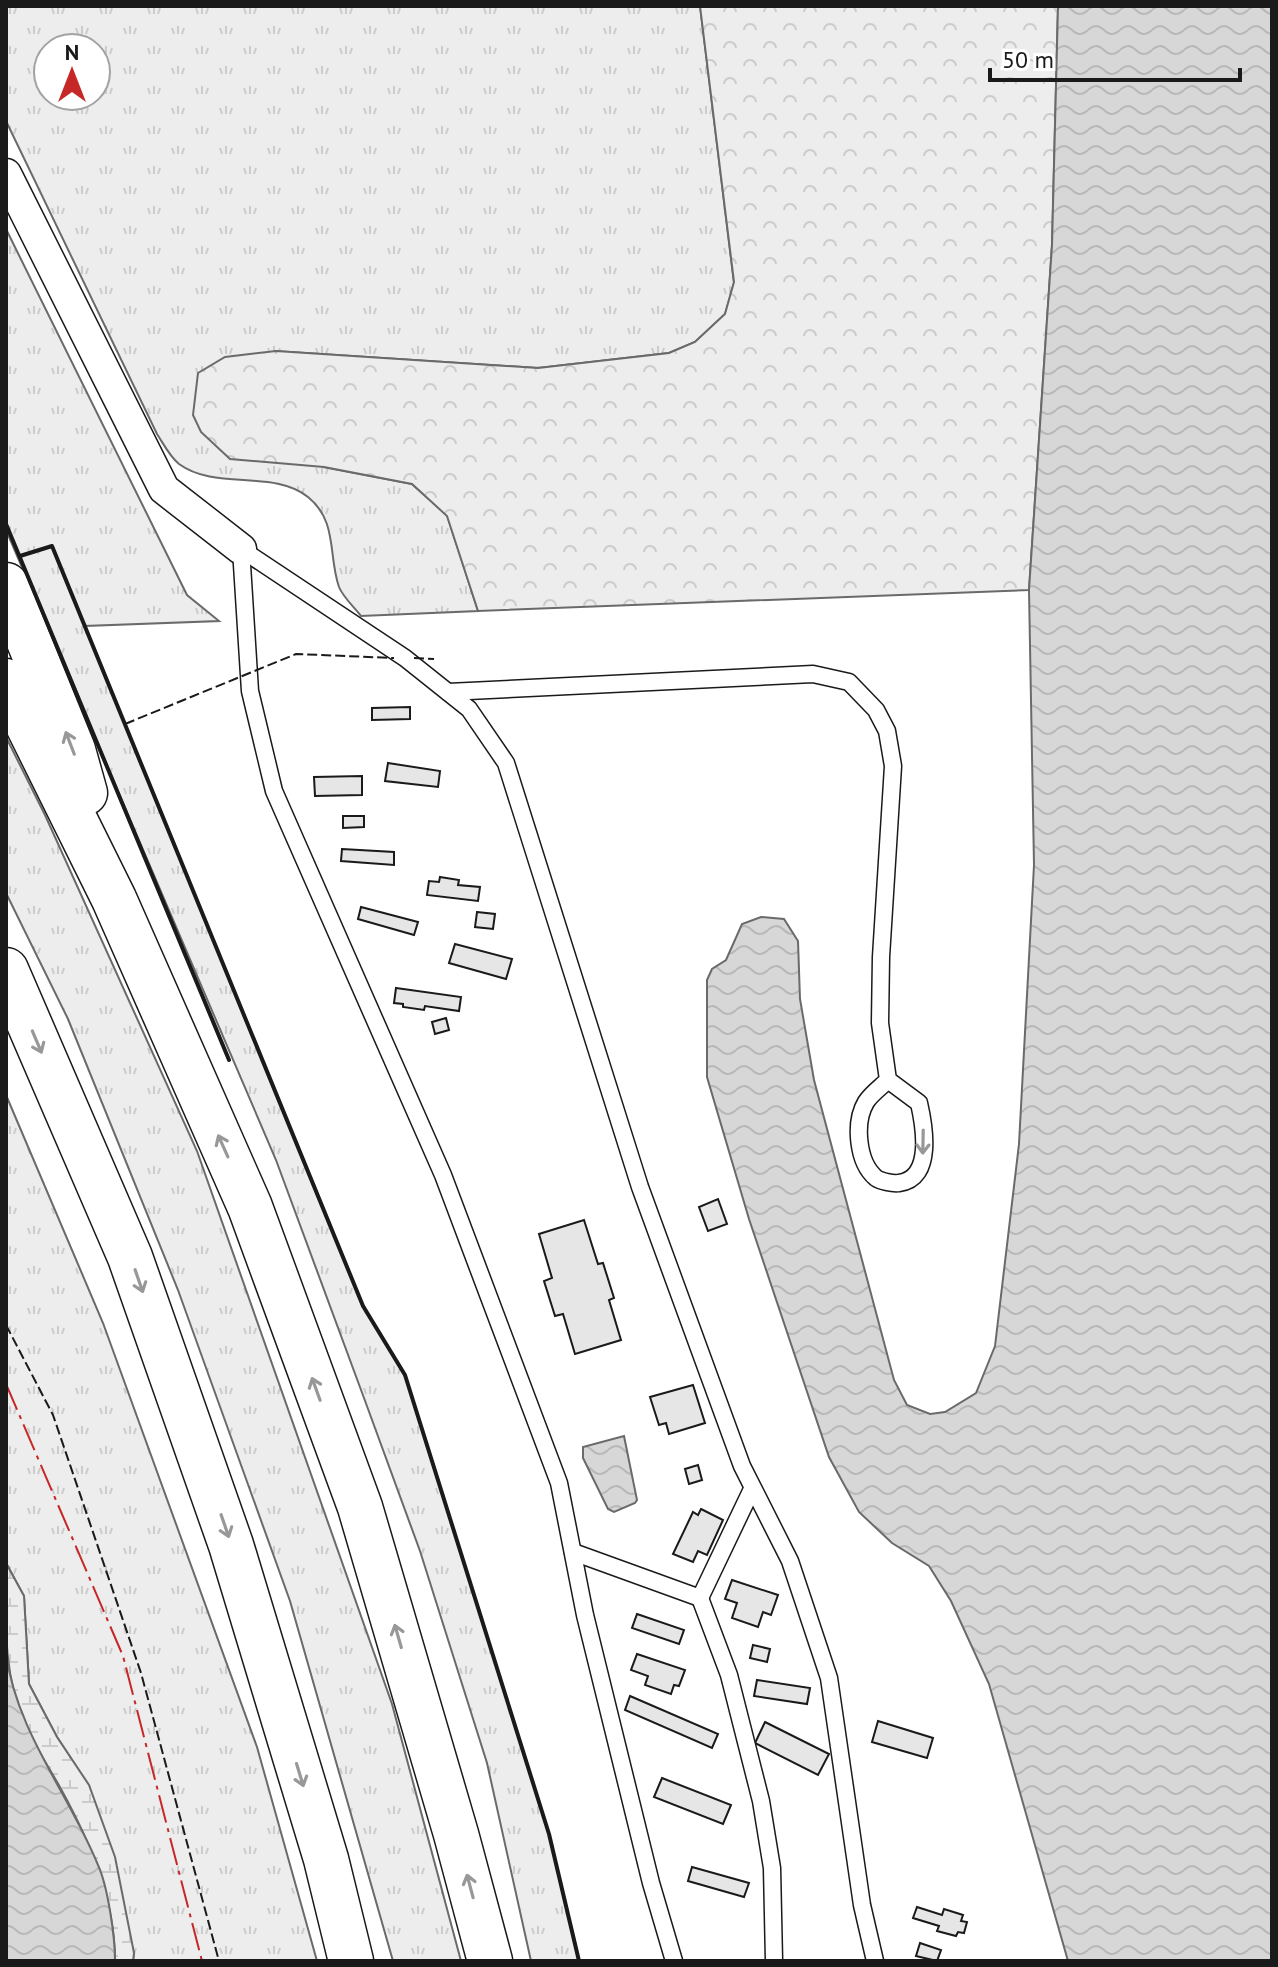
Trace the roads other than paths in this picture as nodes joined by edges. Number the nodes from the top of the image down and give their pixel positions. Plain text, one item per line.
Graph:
1 (6, 174) edge
2 (241, 549) junction
3 (6, 585) edge
4 (6, 681) edge
5 (448, 692) junction
6 (114, 899) junction
7 (6, 970) edge
8 (888, 1080) junction
9 (752, 1489) junction
10 (573, 1552) junction
11 (700, 1598) junction
12 (351, 1961) edge
13 (490, 1961) edge
14 (674, 1961) edge
15 (774, 1961) edge
16 (875, 1961) edge

1 - 2 street
2 - 5 lane
2 - 10 lane
6 -> 3 highway
4 - 6 highway
5 - 8 lane
5 - 9 lane
13 -> 6 highway
7 -> 12 highway
8 -> 8 lane
9 - 11 lane
9 - 16 lane
10 - 11 lane
10 - 14 lane
11 - 15 lane

